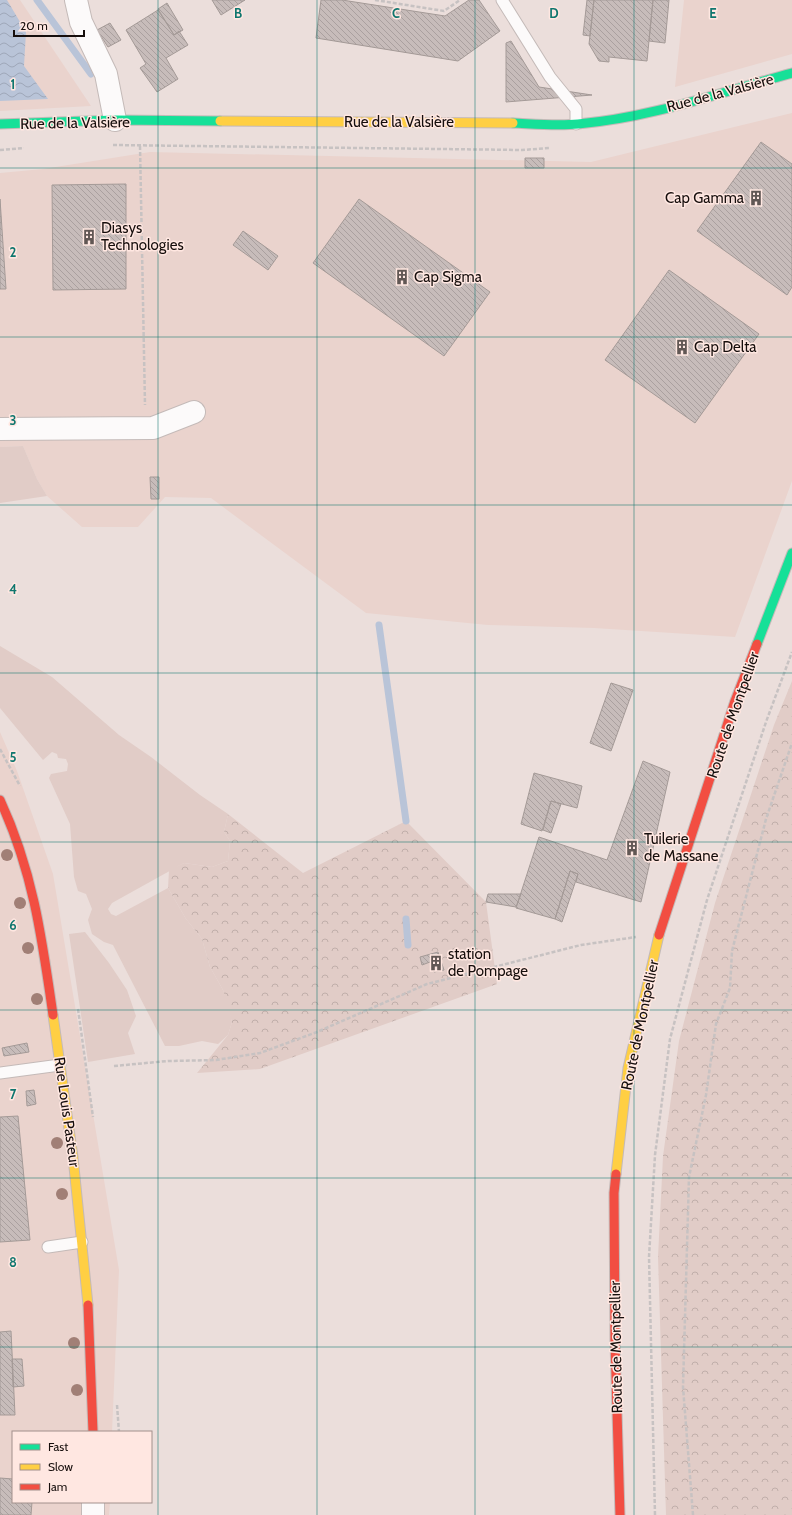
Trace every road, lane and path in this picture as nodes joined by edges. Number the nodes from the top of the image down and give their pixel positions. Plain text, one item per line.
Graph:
1 (76, 0) edge
2 (375, 0) edge
3 (460, 0) edge
4 (502, 0) edge
5 (792, 73) edge
6 (115, 120) junction
7 (0, 124) edge
8 (576, 124) junction
9 (140, 146) dead end
10 (194, 412) dead end
11 (146, 428) junction
12 (0, 429) edge
13 (792, 555) edge
14 (792, 652) edge
15 (792, 743) edge
16 (0, 800) edge
17 (660, 933) junction
18 (60, 1065) junction
19 (114, 1066) dead end
20 (0, 1073) edge
21 (82, 1242) junction
22 (48, 1246) dead end
23 (93, 1431) edge
24 (93, 1503) edge
25 (93, 1515) edge
26 (620, 1515) edge
27 (655, 1515) edge
28 (693, 1515) edge

1 - 6 street
2 - 3 path
4 - 8 lane
5 - 8 street, Rue de la Valsière
6 - 7 street, Rue de la Valsière
6 - 8 street, Rue de la Valsière
9 - 11 path
10 - 11 street
11 - 12 street
13 - 17 street, Route de Montpellier
14 - 27 path
15 - 28 path
16 - 18 street, Rue Louis Pasteur
17 - 19 path
17 - 26 street, Route de Montpellier
18 - 20 lane
18 - 21 street, Rue Louis Pasteur
21 - 22 lane
21 - 23 street, Rue Louis Pasteur
24 - 25 street

